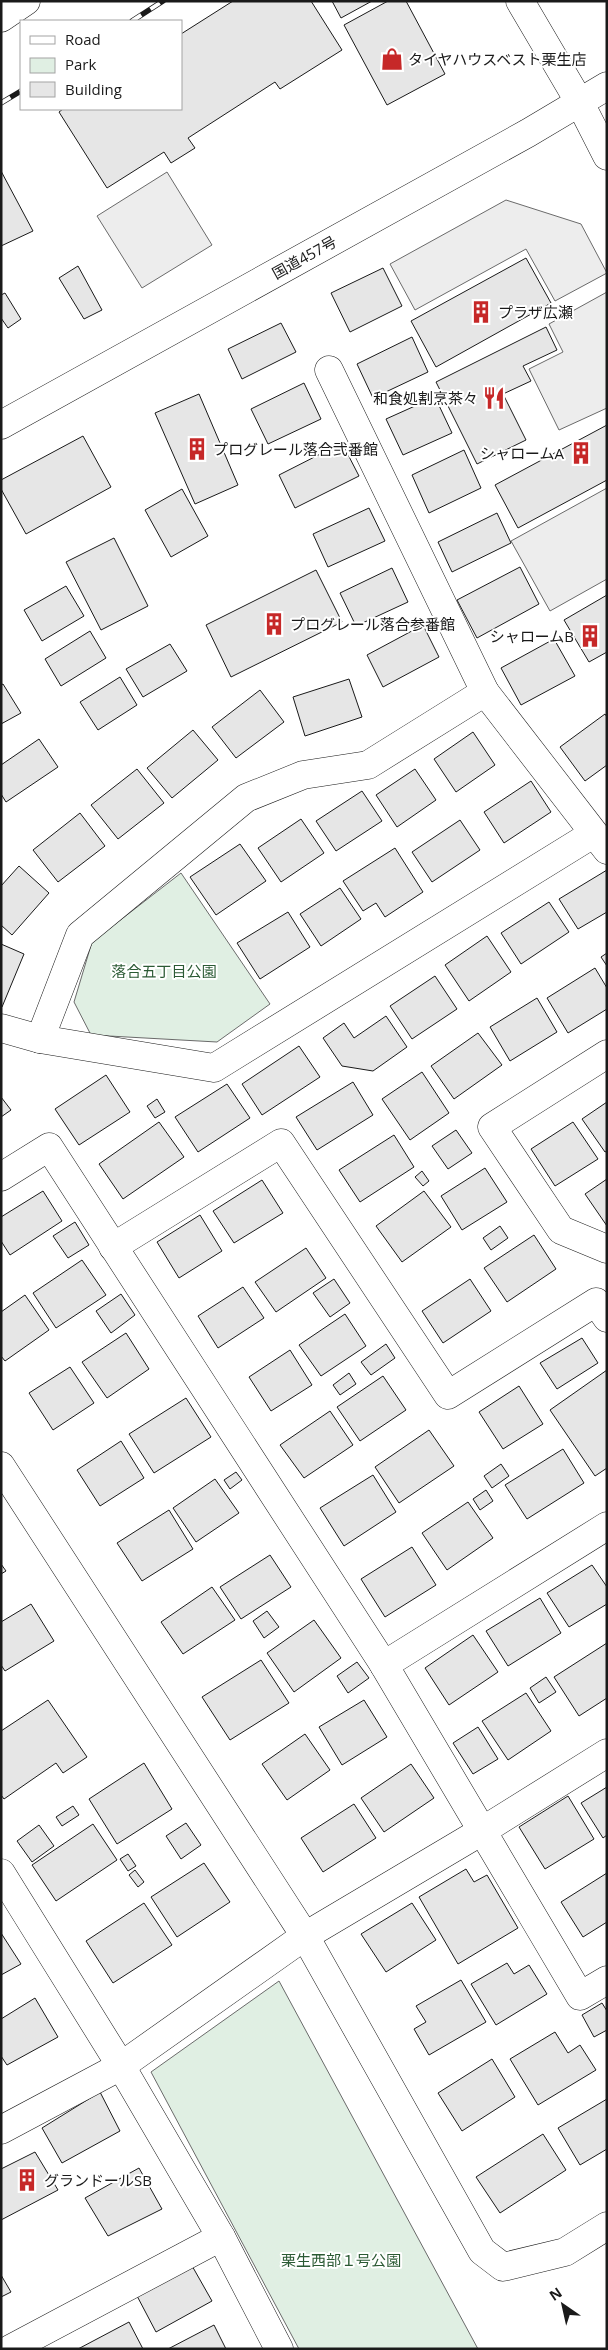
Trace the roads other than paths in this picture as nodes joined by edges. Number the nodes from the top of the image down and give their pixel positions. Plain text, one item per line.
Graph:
1 (26, 1) edge
2 (520, 1) edge
3 (1, 18) edge
4 (607, 86) edge
5 (580, 102) junction
6 (607, 156) edge
7 (329, 370) dead end
8 (1, 425) edge
9 (485, 692) junction
10 (600, 842) edge
11 (1, 1028) edge
12 (40, 1039) junction
13 (607, 1054) edge
14 (1, 1177) edge
15 (113, 1247) junction
16 (607, 1249) edge
17 (607, 1318) edge
18 (1, 1466) edge
19 (607, 1526) edge
20 (384, 1665) junction
21 (607, 1753) edge
22 (482, 1831) junction
23 (1, 1873) edge
24 (10, 1907) edge
25 (305, 1936) junction
26 (607, 1980) edge
27 (121, 2066) junction
28 (1, 2130) edge
29 (607, 2226) edge
30 (221, 2237) junction
31 (10, 2349) edge
32 (279, 2349) edge

1 - 3 main road
2 - 5 main road
4 - 5 main road, 国道457号
5 - 6 main road
5 - 8 main road, 国道457号
7 - 9 main road
9 - 10 main road
9 - 12 main road
10 - 12 main road
11 - 12 main road
13 - 16 main road
14 - 15 main road
15 - 17 main road
15 - 20 main road
18 - 25 main road
19 - 20 main road
20 - 22 main road
21 - 22 main road
22 - 25 main road
22 - 26 main road
23 - 24 main road
24 - 27 main road
25 - 27 main road
25 - 29 main road
27 - 28 main road
27 - 30 main road
30 - 31 main road
30 - 32 main road

